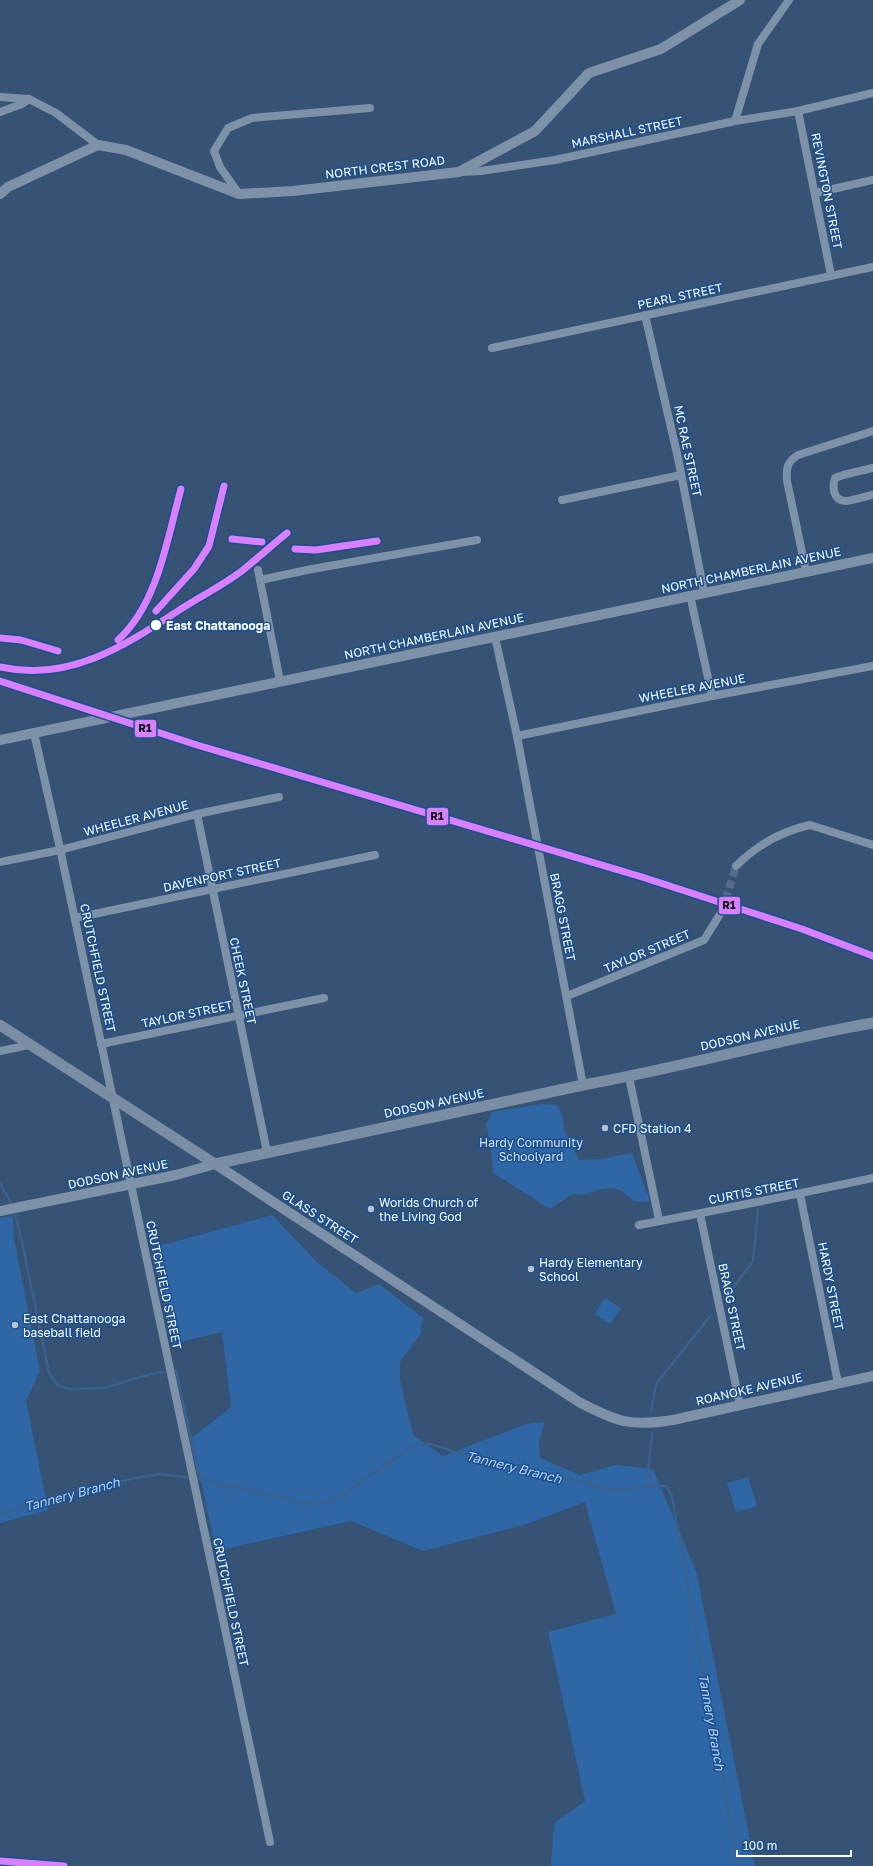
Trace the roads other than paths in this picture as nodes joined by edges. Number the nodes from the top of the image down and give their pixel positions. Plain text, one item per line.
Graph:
1 (740, 0) edge
2 (789, 0) edge
3 (873, 93) edge
4 (0, 97) edge
5 (29, 99) junction
6 (370, 108) dead end
7 (798, 111) junction
8 (0, 112) edge
9 (735, 121) junction
10 (98, 145) junction
11 (459, 172) junction
12 (873, 180) edge
13 (815, 193) junction
14 (0, 194) edge
15 (240, 194) junction
16 (873, 267) edge
17 (831, 275) junction
18 (645, 315) junction
19 (492, 348) dead end
20 (873, 431) edge
21 (873, 468) edge
22 (681, 475) junction
23 (873, 494) edge
24 (562, 500) dead end
25 (477, 540) dead end
26 (873, 558) edge
27 (258, 570) dead end
28 (806, 571) junction
29 (260, 580) junction
30 (704, 592) junction
31 (690, 595) junction
32 (495, 637) junction
33 (873, 666) edge
34 (280, 682) junction
35 (712, 696) junction
36 (34, 733) junction
37 (517, 736) junction
38 (0, 740) edge
39 (279, 797) dead end
40 (197, 814) junction
41 (873, 845) edge
42 (60, 850) junction
43 (374, 855) dead end
44 (0, 862) edge
45 (736, 866) tunnel mouth
46 (212, 890) junction
47 (722, 912) tunnel mouth
48 (75, 918) junction
49 (567, 996) junction
50 (324, 998) dead end
51 (238, 1015) junction
52 (873, 1023) edge
53 (0, 1025) edge
54 (101, 1044) junction
55 (29, 1045) junction
56 (0, 1051) edge
57 (629, 1077) junction
58 (582, 1085) junction
59 (112, 1096) junction
60 (267, 1152) junction
61 (215, 1164) junction
62 (873, 1178) edge
63 (131, 1184) junction
64 (800, 1194) junction
65 (9, 1210) edge
66 (700, 1214) junction
67 (659, 1220) junction
68 (639, 1225) dead end
69 (873, 1376) edge
70 (838, 1383) junction
71 (740, 1405) junction
72 (630, 1423) joint
73 (270, 1842) dead end

1 - 11 street, NORTH CREST ROAD
2 - 9 street
3 - 7 street, MARSHALL STREET
4 - 5 street
5 - 8 street
5 - 10 street
6 - 15 street
7 - 9 street, MARSHALL STREET
7 - 13 street, REVINGTON STREET
9 - 11 street, MARSHALL STREET
10 - 14 street
10 - 15 street, NORTH CREST ROAD
11 - 15 street, NORTH CREST ROAD
12 - 13 street
13 - 17 street, REVINGTON STREET
16 - 17 street, PEARL STREET
17 - 18 street, PEARL STREET
18 - 19 street, PEARL STREET
18 - 22 street, MC RAE STREET
20 - 28 street
21 - 23 street
22 - 24 street
22 - 30 street, MC RAE STREET
25 - 29 street
26 - 28 street, NORTH CHAMBERLAIN AVENUE
27 - 29 street
28 - 30 street, NORTH CHAMBERLAIN AVENUE
29 - 34 street
30 - 31 street, NORTH CHAMBERLAIN AVENUE
31 - 32 street, NORTH CHAMBERLAIN AVENUE
31 - 35 street
32 - 34 street, NORTH CHAMBERLAIN AVENUE
32 - 37 street, BRAGG STREET
33 - 35 street, WHEELER AVENUE
34 - 36 street, NORTH CHAMBERLAIN AVENUE
35 - 37 street, WHEELER AVENUE
36 - 38 street, NORTH CHAMBERLAIN AVENUE
36 - 42 street, CRUTCHFIELD STREET
37 - 49 street, BRAGG STREET
39 - 40 street, WHEELER AVENUE
40 - 42 street, WHEELER AVENUE
40 - 46 street, CHEEK STREET
41 - 45 street
42 - 44 street, WHEELER AVENUE
42 - 48 street, CRUTCHFIELD STREET
43 - 46 street, DAVENPORT STREET
46 - 48 street, DAVENPORT STREET
46 - 51 street, CHEEK STREET
47 - 49 street, TAYLOR STREET
48 - 54 street, CRUTCHFIELD STREET
49 - 58 street, BRAGG STREET
50 - 51 street, TAYLOR STREET
51 - 54 street, TAYLOR STREET
51 - 60 street, CHEEK STREET
52 - 57 main road, DODSON AVENUE
53 - 55 main road, GLASS STREET
54 - 59 street, CRUTCHFIELD STREET
55 - 56 street
55 - 59 main road, GLASS STREET
57 - 58 main road, DODSON AVENUE
57 - 67 street
58 - 60 main road, DODSON AVENUE
59 - 61 main road, GLASS STREET
59 - 63 street, CRUTCHFIELD STREET
60 - 61 main road, DODSON AVENUE
61 - 63 street, DODSON AVENUE
61 - 72 street, GLASS STREET
62 - 64 street, CURTIS STREET
63 - 65 street, DODSON AVENUE
63 - 73 street, CRUTCHFIELD STREET
64 - 66 street, CURTIS STREET
64 - 70 street, HARDY STREET
66 - 67 street, CURTIS STREET
66 - 71 street, BRAGG STREET
67 - 68 street, CURTIS STREET
69 - 70 street, ROANOKE AVENUE
70 - 71 street, ROANOKE AVENUE
71 - 72 street, ROANOKE AVENUE

